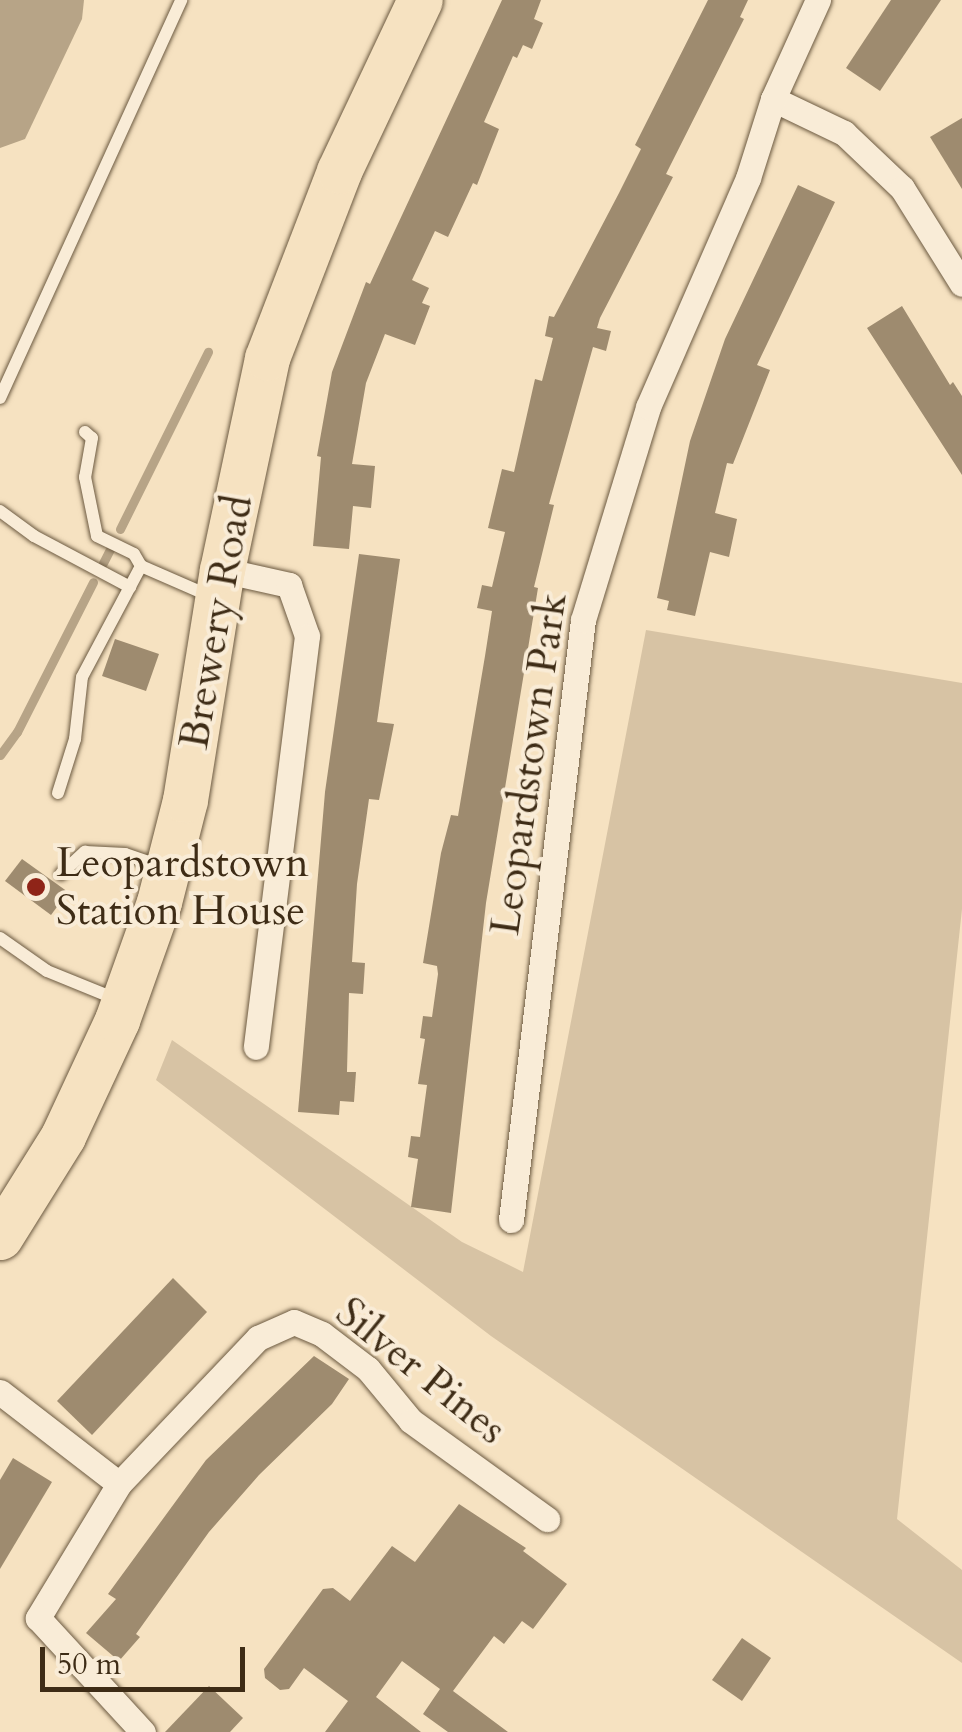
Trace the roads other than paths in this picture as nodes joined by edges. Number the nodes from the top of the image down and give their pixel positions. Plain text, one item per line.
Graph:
1 (181, 0) edge
2 (420, 0) edge
3 (818, 0) edge
4 (772, 99) junction
5 (962, 284) edge
6 (0, 398) edge
7 (84, 432) dead end
8 (0, 511) edge
9 (138, 560) junction
10 (219, 584) junction
11 (130, 587) junction
12 (58, 793) dead end
13 (168, 868) junction
14 (61, 874) dead end
15 (0, 938) edge
16 (124, 1001) junction
17 (256, 1047) dead end
18 (512, 1220) dead end
19 (0, 1236) edge
20 (0, 1392) edge
21 (119, 1484) junction
22 (548, 1519) dead end
23 (143, 1732) edge

1 - 6 lane
2 - 10 highway, Brewery Road
3 - 4 street, Leopardstown Park
4 - 5 street
4 - 18 street, Leopardstown Park
7 - 9 lane
8 - 11 lane
9 - 10 lane
9 - 11 lane
10 - 13 highway, Brewery Road
10 - 17 street
11 - 12 lane
13 - 14 lane
13 - 16 highway, Brewery Road
15 - 16 lane
16 - 19 highway, Brewery Road
20 - 21 street
21 - 22 street, Silver Pines
21 - 23 street, Silver Pines

